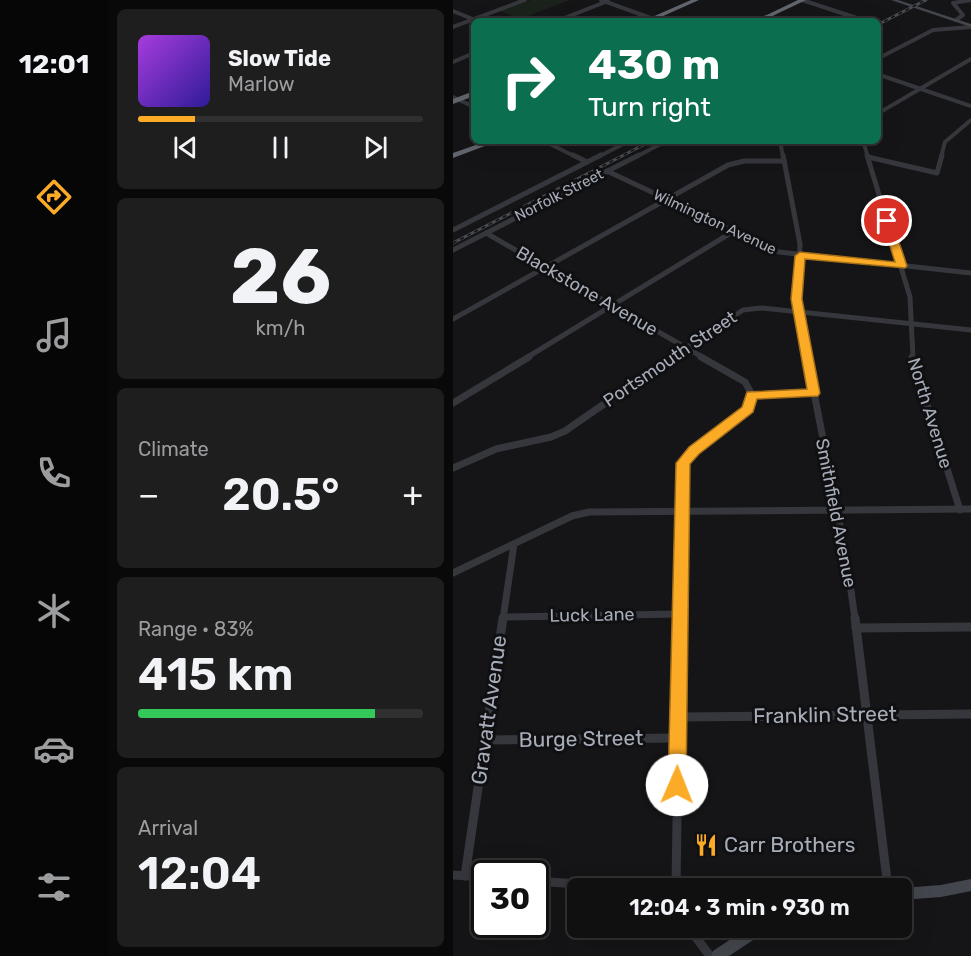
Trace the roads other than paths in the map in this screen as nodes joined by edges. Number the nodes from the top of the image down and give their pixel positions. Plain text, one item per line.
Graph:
1 (525, 0) edge
2 (696, 0) edge
3 (802, 0) edge
4 (893, 0) edge
5 (909, 0) edge
6 (971, 0) edge
7 (606, 1) edge
8 (903, 3) junction
9 (453, 11) edge
10 (766, 17) edge
11 (471, 18) edge
12 (480, 18) edge
13 (564, 18) edge
14 (647, 18) edge
15 (656, 18) edge
16 (857, 18) edge
17 (956, 20) junction
18 (471, 21) edge
19 (971, 26) edge
20 (453, 27) edge
21 (471, 54) edge
22 (881, 57) edge
23 (971, 59) edge
24 (453, 62) edge
25 (881, 75) edge
26 (921, 89) junction
27 (471, 94) edge
28 (455, 100) edge
29 (471, 106) edge
30 (971, 106) edge
31 (881, 112) edge
32 (971, 120) edge
33 (486, 144) edge
34 (551, 144) edge
35 (623, 144) edge
36 (660, 144) edge
37 (781, 144) edge
38 (864, 144) edge
39 (453, 156) edge
40 (868, 157) junction
41 (784, 161) junction
42 (587, 162) junction
43 (607, 171) junction
44 (666, 199) junction
45 (453, 230) edge
46 (734, 231) junction
47 (486, 233) junction
48 (453, 250) edge
49 (800, 256) junction
50 (901, 266) junction
51 (545, 267) junction
52 (971, 273) edge
53 (612, 305) junction
54 (798, 311) junction
55 (453, 319) edge
56 (910, 324) junction
57 (971, 330) edge
58 (686, 347) junction
59 (814, 393) junction
60 (751, 395) junction
61 (453, 403) edge
62 (453, 468) edge
63 (971, 509) edge
64 (837, 510) junction
65 (960, 510) junction
66 (681, 512) junction
67 (514, 544) junction
68 (453, 573) edge
69 (680, 614) junction
70 (503, 617) junction
71 (971, 627) edge
72 (857, 628) junction
73 (971, 714) edge
74 (868, 715) junction
75 (679, 717) junction
76 (678, 738) junction
77 (484, 740) junction
78 (453, 875) edge
79 (465, 876) junction
80 (471, 876) edge
81 (676, 878) edge
82 (887, 878) edge
83 (549, 882) edge
84 (567, 883) edge
85 (971, 885) edge
86 (912, 893) edge
87 (696, 938) edge
88 (745, 938) edge
89 (710, 956) edge
90 (718, 956) edge

1 - 12 street
2 - 15 highway
3 - 10 highway
3 - 16 street
4 - 8 main road
5 - 8 street
6 - 17 street
7 - 13 street
7 - 14 street
8 - 17 main road
9 - 11 street
17 - 19 main road
18 - 20 street
19 - 22 street
21 - 24 street
23 - 26 street
25 - 26 street
26 - 30 street
26 - 31 street
27 - 28 highway
28 - 29 street
32 - 40 street
33 - 39 highway
34 - 42 street
35 - 42 street
36 - 43 street, Norfolk Street
37 - 41 street, Smithfield Avenue
38 - 40 street, North Avenue
40 - 50 street, North Avenue
41 - 44 street
41 - 49 street, Smithfield Avenue
42 - 45 street
43 - 44 street, Wilmington Avenue
43 - 47 street, Norfolk Street
44 - 46 street, Wilmington Avenue
44 - 51 street
46 - 49 street, Wilmington Avenue
46 - 53 street
47 - 48 street, Norfolk Street
47 - 51 street, Blackstone Avenue
49 - 50 street, Wilmington Avenue
49 - 54 street, Smithfield Avenue
50 - 52 street, Wilmington Avenue
50 - 56 street, North Avenue
51 - 53 street, Blackstone Avenue
51 - 55 street
53 - 58 street, Blackstone Avenue
53 - 61 street
54 - 56 street, Portsmouth Street
54 - 58 street, Portsmouth Street
54 - 59 street, Smithfield Avenue
56 - 57 street, Portsmouth Street
56 - 65 street, North Avenue
58 - 60 street, Blackstone Avenue
58 - 62 street, Portsmouth Street
59 - 60 street
59 - 64 street, Smithfield Avenue
60 - 66 street
63 - 65 street
64 - 65 street
64 - 66 street
64 - 72 street, Smithfield Avenue
66 - 67 street
66 - 69 street
67 - 68 street
67 - 70 street, Gravatt Avenue
69 - 70 street, Luck Lane
69 - 75 street
70 - 77 street, Gravatt Avenue
71 - 72 street
72 - 74 street, Smithfield Avenue
73 - 74 street, Franklin Street
74 - 75 street, Franklin Street
74 - 82 street, Smithfield Avenue
75 - 76 street
76 - 77 street, Burge Street
76 - 81 street
77 - 79 street, Gravatt Avenue
78 - 79 street
79 - 80 street
83 - 84 street
85 - 86 main road
87 - 89 street
88 - 90 main road

